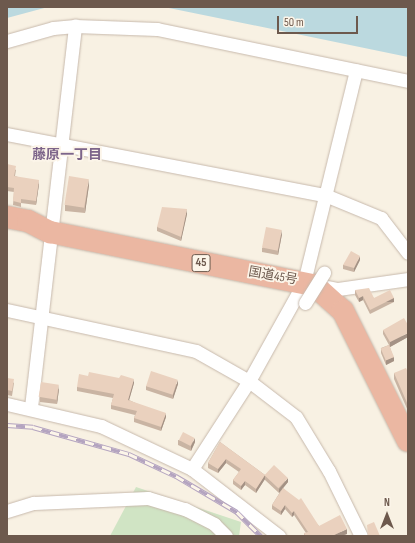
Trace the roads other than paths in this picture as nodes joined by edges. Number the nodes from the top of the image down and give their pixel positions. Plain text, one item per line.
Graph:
1 (75, 26) junction
2 (7, 41) edge
3 (356, 70) junction
4 (408, 81) edge
5 (7, 134) edge
6 (61, 144) junction
7 (325, 195) junction
8 (7, 217) edge
9 (7, 230) edge
10 (50, 232) junction
11 (408, 253) edge
12 (408, 279) edge
13 (312, 285) junction
14 (7, 310) edge
15 (41, 317) junction
16 (249, 381) junction
17 (7, 404) edge
18 (30, 407) junction
19 (406, 432) edge
20 (192, 469) junction
21 (7, 511) edge
22 (226, 536) edge
23 (278, 536) edge
24 (361, 536) edge

1 - 2 street
1 - 3 street
1 - 6 street
3 - 4 street
3 - 7 street
5 - 6 street
6 - 7 street
6 - 10 street
7 - 11 street
7 - 13 street
8 - 10 highway, 国道45号 / 45
9 - 10 highway, 国道45号 / 45
10 - 13 highway, 国道45号 / 45
10 - 15 street
12 - 13 street
13 - 16 street
13 - 19 highway, 国道45号
14 - 15 street
15 - 16 street
15 - 18 street
16 - 20 street
16 - 24 street
17 - 18 street
18 - 20 street
20 - 23 street
21 - 22 street

